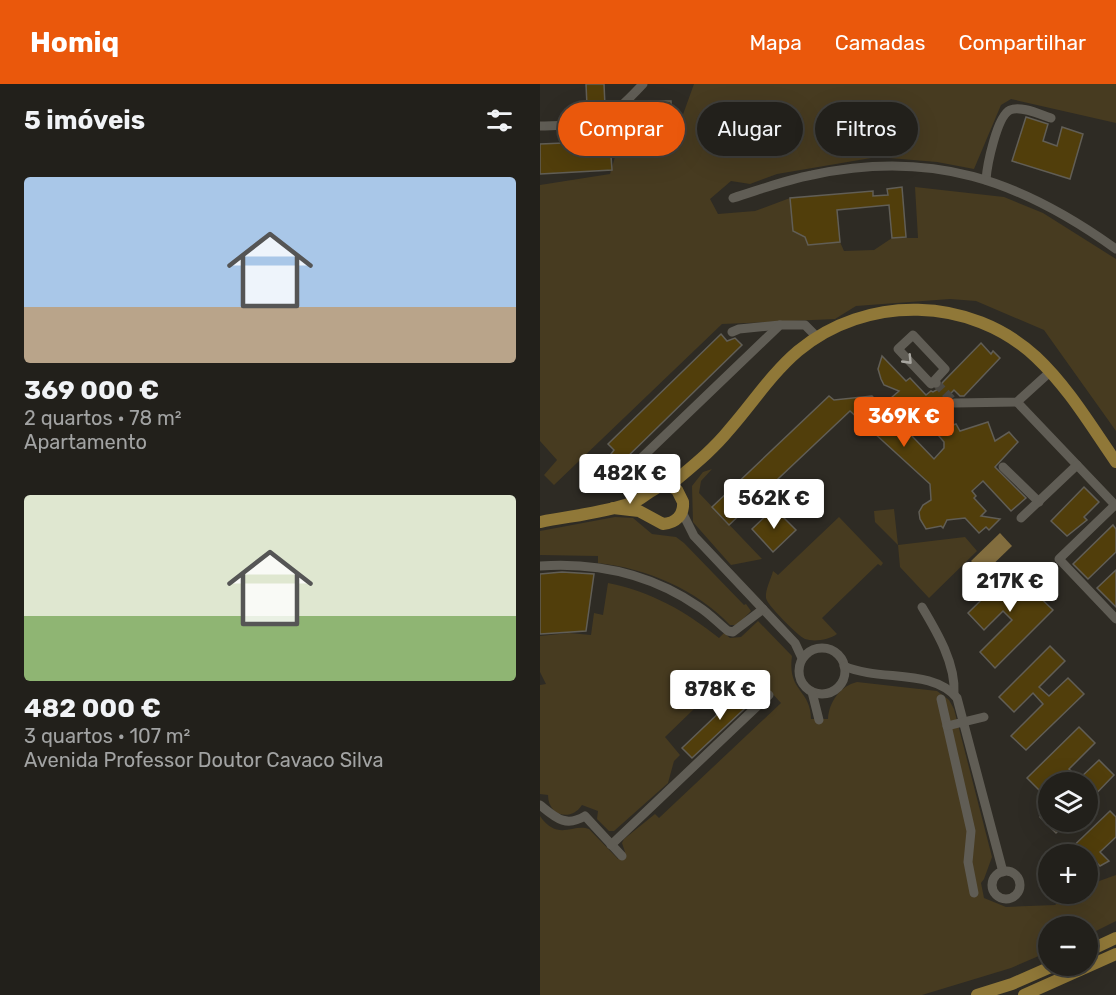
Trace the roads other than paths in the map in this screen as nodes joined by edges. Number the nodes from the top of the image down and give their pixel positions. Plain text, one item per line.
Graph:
1 (643, 84) edge
2 (1052, 118) dead end
3 (540, 126) edge
4 (986, 180) junction
5 (733, 198) dead end
6 (1116, 249) edge
7 (780, 325) junction
8 (732, 332) dead end
9 (817, 337) junction
10 (1050, 372) junction
11 (935, 382) joint
12 (1017, 402) junction
13 (955, 403) dead end
14 (1116, 462) edge
15 (634, 465) dead end
16 (1077, 465) junction
17 (1003, 466) dead end
18 (694, 468) junction
19 (669, 486) junction
20 (649, 493) junction
21 (682, 498) junction
22 (1039, 502) junction
23 (1115, 506) edge
24 (613, 508) junction
25 (682, 512) junction
26 (648, 516) junction
27 (1021, 518) dead end
28 (540, 522) edge
29 (669, 524) junction
30 (694, 536) junction
31 (540, 566) edge
32 (922, 607) dead end
33 (763, 609) junction
34 (1115, 617) edge
35 (795, 643) junction
36 (812, 650) junction
37 (802, 658) junction
38 (844, 666) junction
39 (872, 675) junction
40 (842, 680) junction
41 (812, 692) junction
42 (829, 692) junction
43 (954, 694) junction
44 (770, 695) dead end
45 (941, 699) dead end
46 (984, 717) dead end
47 (965, 722) junction
48 (947, 726) junction
49 (540, 805) edge
50 (611, 845) junction
51 (622, 856) dead end
52 (1003, 872) dead end
53 (974, 893) dead end
54 (1116, 938) edge
55 (1098, 946) edge
56 (1116, 954) edge
57 (1038, 973) edge
58 (977, 995) edge
59 (1024, 995) edge

1 - 3 street
2 - 4 street
4 - 5 street
4 - 6 street
7 - 8 street
7 - 9 street
7 - 15 street
9 - 10 main road
9 - 18 main road
10 - 12 street
10 - 14 main road
11 -> 11 street
12 - 13 street
12 - 16 street
16 - 22 street
16 - 23 street
17 - 22 street
18 - 19 main road
18 - 21 main road
19 - 20 main road
19 - 21 main road
20 - 24 main road
20 - 26 main road
21 - 25 main road
22 - 27 street
23 - 34 street
24 - 26 main road
24 - 28 main road
25 - 29 main road
25 - 30 street
26 - 29 main road
29 - 30 street
30 - 33 street
31 - 33 street
32 - 43 street
33 - 35 street
35 - 36 street
35 - 37 street
36 - 37 street
36 - 38 street
37 - 41 street
38 - 39 street
38 - 40 street
39 - 40 street
39 - 43 street
40 - 42 street
41 - 42 street
41 - 42 street
43 - 47 street
44 - 50 street
45 - 48 street
46 - 47 street
47 - 48 street
47 - 52 street
48 - 53 street
49 - 50 street
50 - 51 street
54 - 55 main road
56 - 59 main road
57 - 58 main road

